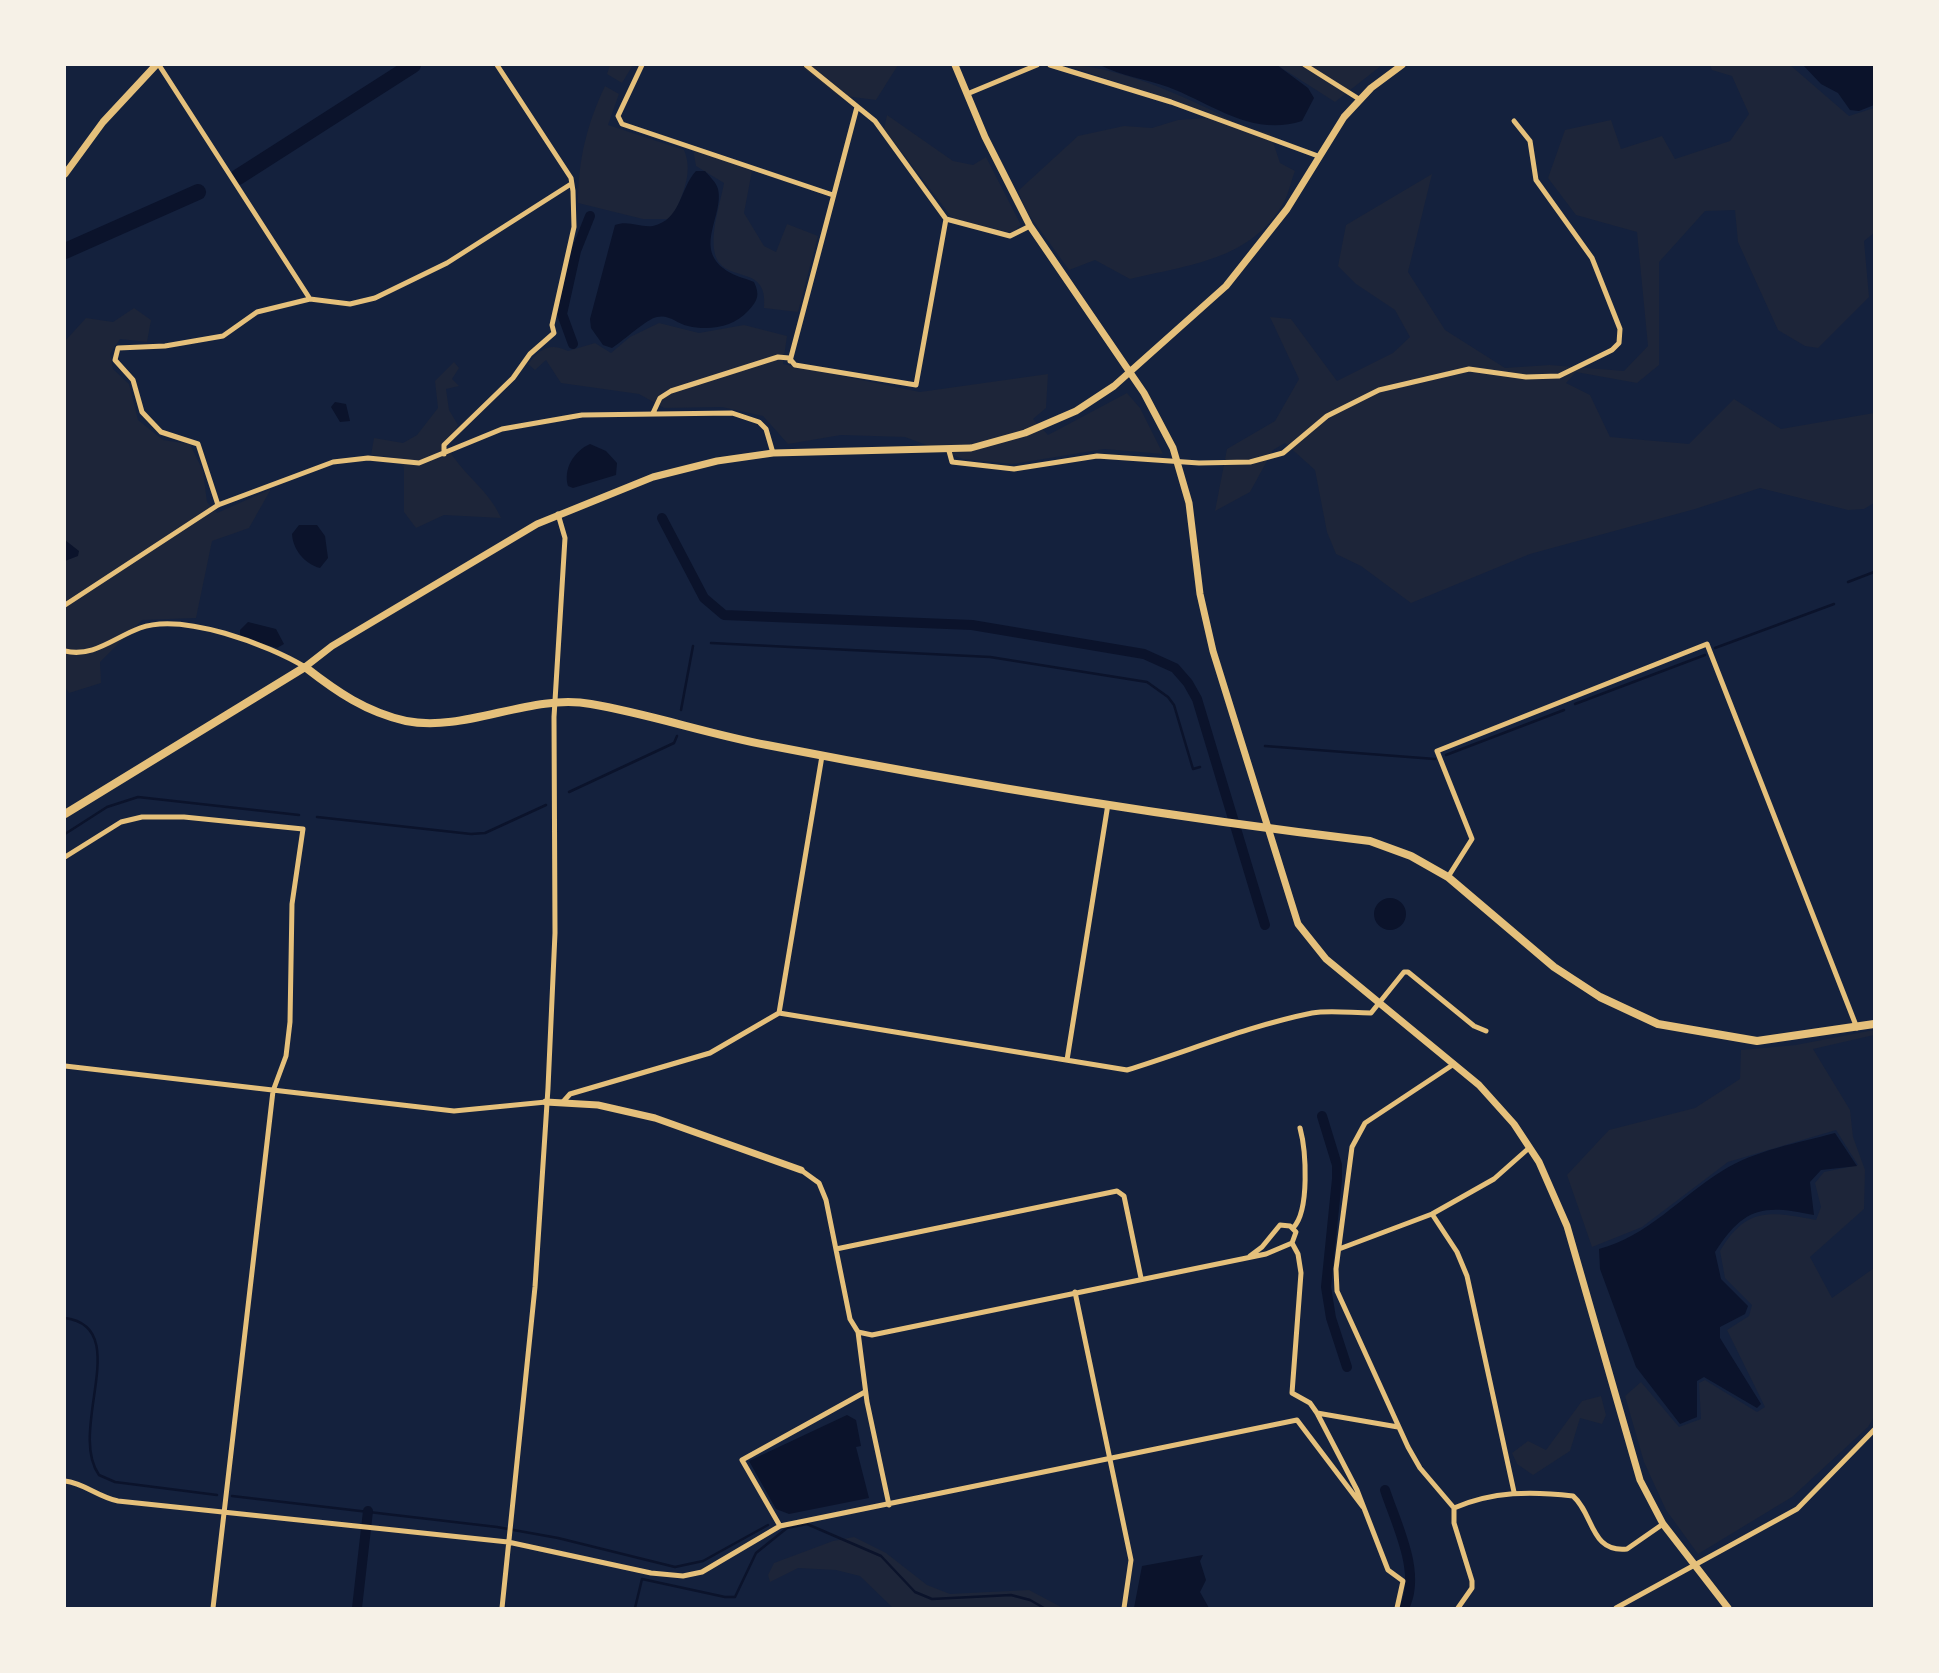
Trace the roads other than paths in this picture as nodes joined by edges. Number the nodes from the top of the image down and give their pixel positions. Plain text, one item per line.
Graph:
1 (158, 65) edge
2 (497, 65) edge
3 (642, 65) edge
4 (806, 65) edge
5 (955, 65) edge
6 (1037, 65) edge
7 (1050, 65) edge
8 (1305, 65) edge
9 (1402, 65) edge
10 (967, 94) junction
11 (1359, 99) junction
12 (858, 107) junction
13 (1514, 121) dead end
14 (1318, 156) junction
15 (65, 174) edge
16 (571, 184) junction
17 (833, 195) junction
18 (946, 219) junction
19 (1030, 226) junction
20 (310, 299) junction
21 (790, 362) junction
22 (1129, 373) junction
23 (653, 413) junction
24 (949, 451) junction
25 (772, 453) junction
26 (444, 454) junction
27 (218, 505) junction
28 (558, 514) junction
29 (65, 605) edge
30 (65, 651) edge
31 (305, 667) junction
32 (556, 702) junction
33 (822, 756) junction
34 (1108, 803) junction
35 (65, 814) edge
36 (1267, 828) junction
37 (65, 857) edge
38 (1448, 877) junction
39 (1380, 1004) junction
40 (779, 1013) junction
41 (1874, 1024) edge
42 (1857, 1028) junction
43 (1486, 1031) dead end
44 (1067, 1060) junction
45 (1454, 1064) junction
46 (65, 1066) edge
47 (273, 1091) junction
48 (545, 1102) junction
49 (562, 1103) junction
50 (1300, 1128) dead end
51 (1529, 1148) junction
52 (801, 1170) joint
53 (1432, 1214) junction
54 (1293, 1228) junction
55 (1292, 1243) junction
56 (836, 1249) junction
57 (1339, 1249) junction
58 (1250, 1256) junction
59 (1141, 1278) junction
60 (1074, 1292) junction
61 (858, 1332) junction
62 (866, 1392) junction
63 (1317, 1413) junction
64 (1398, 1427) junction
65 (1874, 1430) edge
66 (1109, 1458) junction
67 (65, 1481) edge
68 (1514, 1492) junction
69 (888, 1505) junction
70 (1363, 1507) junction
71 (1454, 1508) junction
72 (223, 1513) junction
73 (1663, 1524) junction
74 (780, 1526) junction
75 (508, 1541) junction
76 (1695, 1566) junction
77 (213, 1608) edge
78 (502, 1608) edge
79 (1124, 1608) edge
80 (1397, 1608) edge
81 (1458, 1608) edge
82 (1616, 1608) edge
83 (1728, 1608) edge

1 - 15 street
1 - 20 street
2 - 16 street
3 - 17 street
4 - 12 street
5 - 10 street
6 - 10 street
7 - 14 street
8 - 11 street
9 - 11 street
10 - 19 street
11 - 14 street
12 - 17 street
12 - 18 street
13 - 24 street
14 - 22 street
16 - 20 street
16 - 26 street
17 - 21 street
18 - 19 street
18 - 21 street
19 - 22 street
20 - 27 street
21 - 23 street
22 - 24 street
22 - 36 street
23 - 25 street
23 - 26 street
24 - 25 street
25 - 28 street
26 - 27 street
27 - 29 street
28 - 31 street
28 - 32 street
30 - 31 street
31 - 32 main road
31 - 35 main road
32 - 33 main road
32 - 48 street
33 - 34 main road
33 - 40 street
34 - 36 main road
34 - 44 street
36 - 38 main road
36 - 39 street
37 - 47 street
38 - 42 main road
38 - 42 street
39 - 43 street
39 - 44 street
39 - 45 street
40 - 44 street
40 - 49 street
41 - 42 main road
45 - 51 street
45 - 57 street
46 - 47 street
47 - 48 street
47 - 72 street
48 - 49 street
48 - 75 street
49 - 52 street
50 - 54 street
51 - 53 street
51 - 73 street
52 - 56 street
53 - 57 street
53 - 68 street
54 - 55 street
54 - 58 street
55 - 58 street
55 - 63 street
56 - 59 street
56 - 61 street
57 - 64 street
58 - 59 street
59 - 60 street
60 - 61 street
60 - 66 street
61 - 62 street
62 - 69 street
62 - 74 street
63 - 64 street
63 - 70 street
64 - 71 street
65 - 76 street
66 - 69 street
66 - 70 street
66 - 79 street
67 - 72 street
68 - 71 street
68 - 73 street
69 - 74 street
70 - 80 street
71 - 81 street
72 - 75 street
72 - 77 street
73 - 76 street
74 - 75 street
75 - 78 street
76 - 82 street
76 - 83 street

